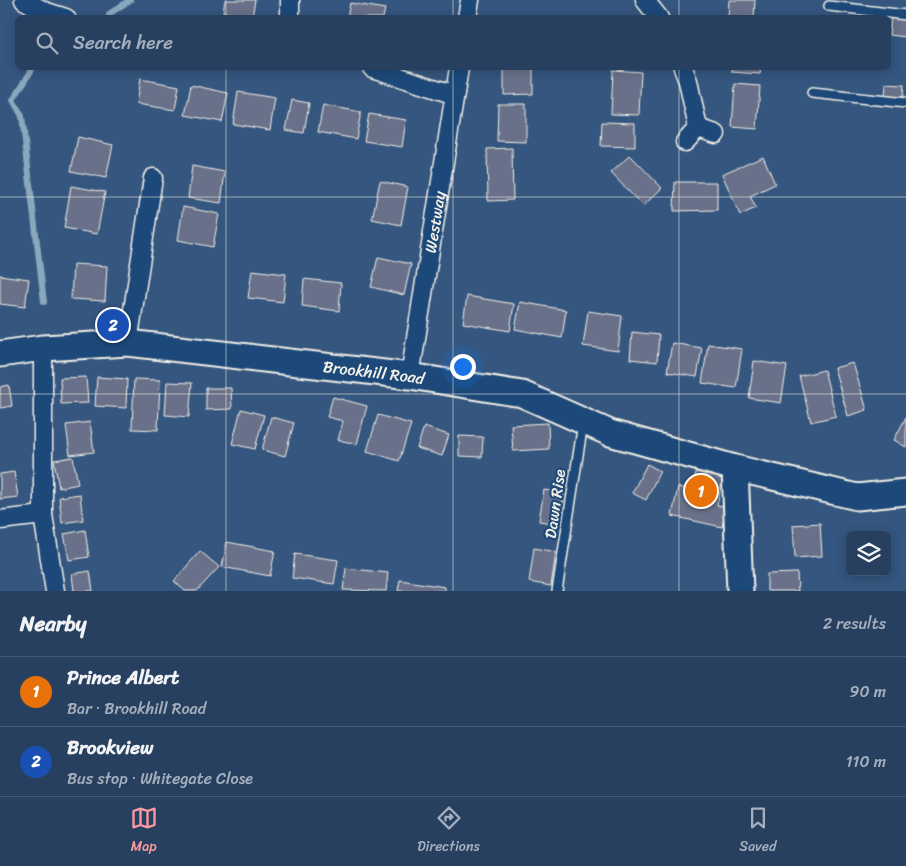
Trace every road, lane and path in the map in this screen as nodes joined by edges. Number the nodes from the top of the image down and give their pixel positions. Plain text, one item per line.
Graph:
1 (24, 0) edge
2 (290, 0) edge
3 (470, 0) edge
4 (645, 0) edge
5 (829, 6) dead end
6 (57, 15) edge
7 (290, 15) edge
8 (468, 15) edge
9 (657, 15) edge
10 (906, 15) edge
11 (378, 70) edge
12 (459, 70) edge
13 (684, 70) edge
14 (812, 93) dead end
15 (455, 94) junction
16 (906, 103) edge
17 (698, 128) junction
18 (716, 134) dead end
19 (685, 142) dead end
20 (153, 178) dead end
21 (128, 343) junction
22 (43, 348) junction
23 (0, 354) edge
24 (410, 376) junction
25 (583, 421) junction
26 (735, 468) junction
27 (906, 492) edge
28 (43, 515) junction
29 (0, 520) edge
30 (55, 591) edge
31 (557, 591) edge
32 (740, 591) edge

1 - 6 street
2 - 7 street
3 - 8 street
4 - 9 street
5 - 10 lane
11 - 15 street
12 - 15 street, Westway
13 - 17 street
14 - 16 lane
15 - 24 street, Westway
17 - 18 street
17 - 19 street
20 - 21 street
21 - 22 street, Brookhill Road
21 - 24 street, Brookhill Road
22 - 23 street, Brookhill Road
22 - 28 street
24 - 25 street, Brookhill Road
25 - 26 street, Brookhill Road
25 - 31 lane, Dawn Rise
26 - 27 street, Brookhill Road
26 - 32 street
28 - 29 street
28 - 30 street

